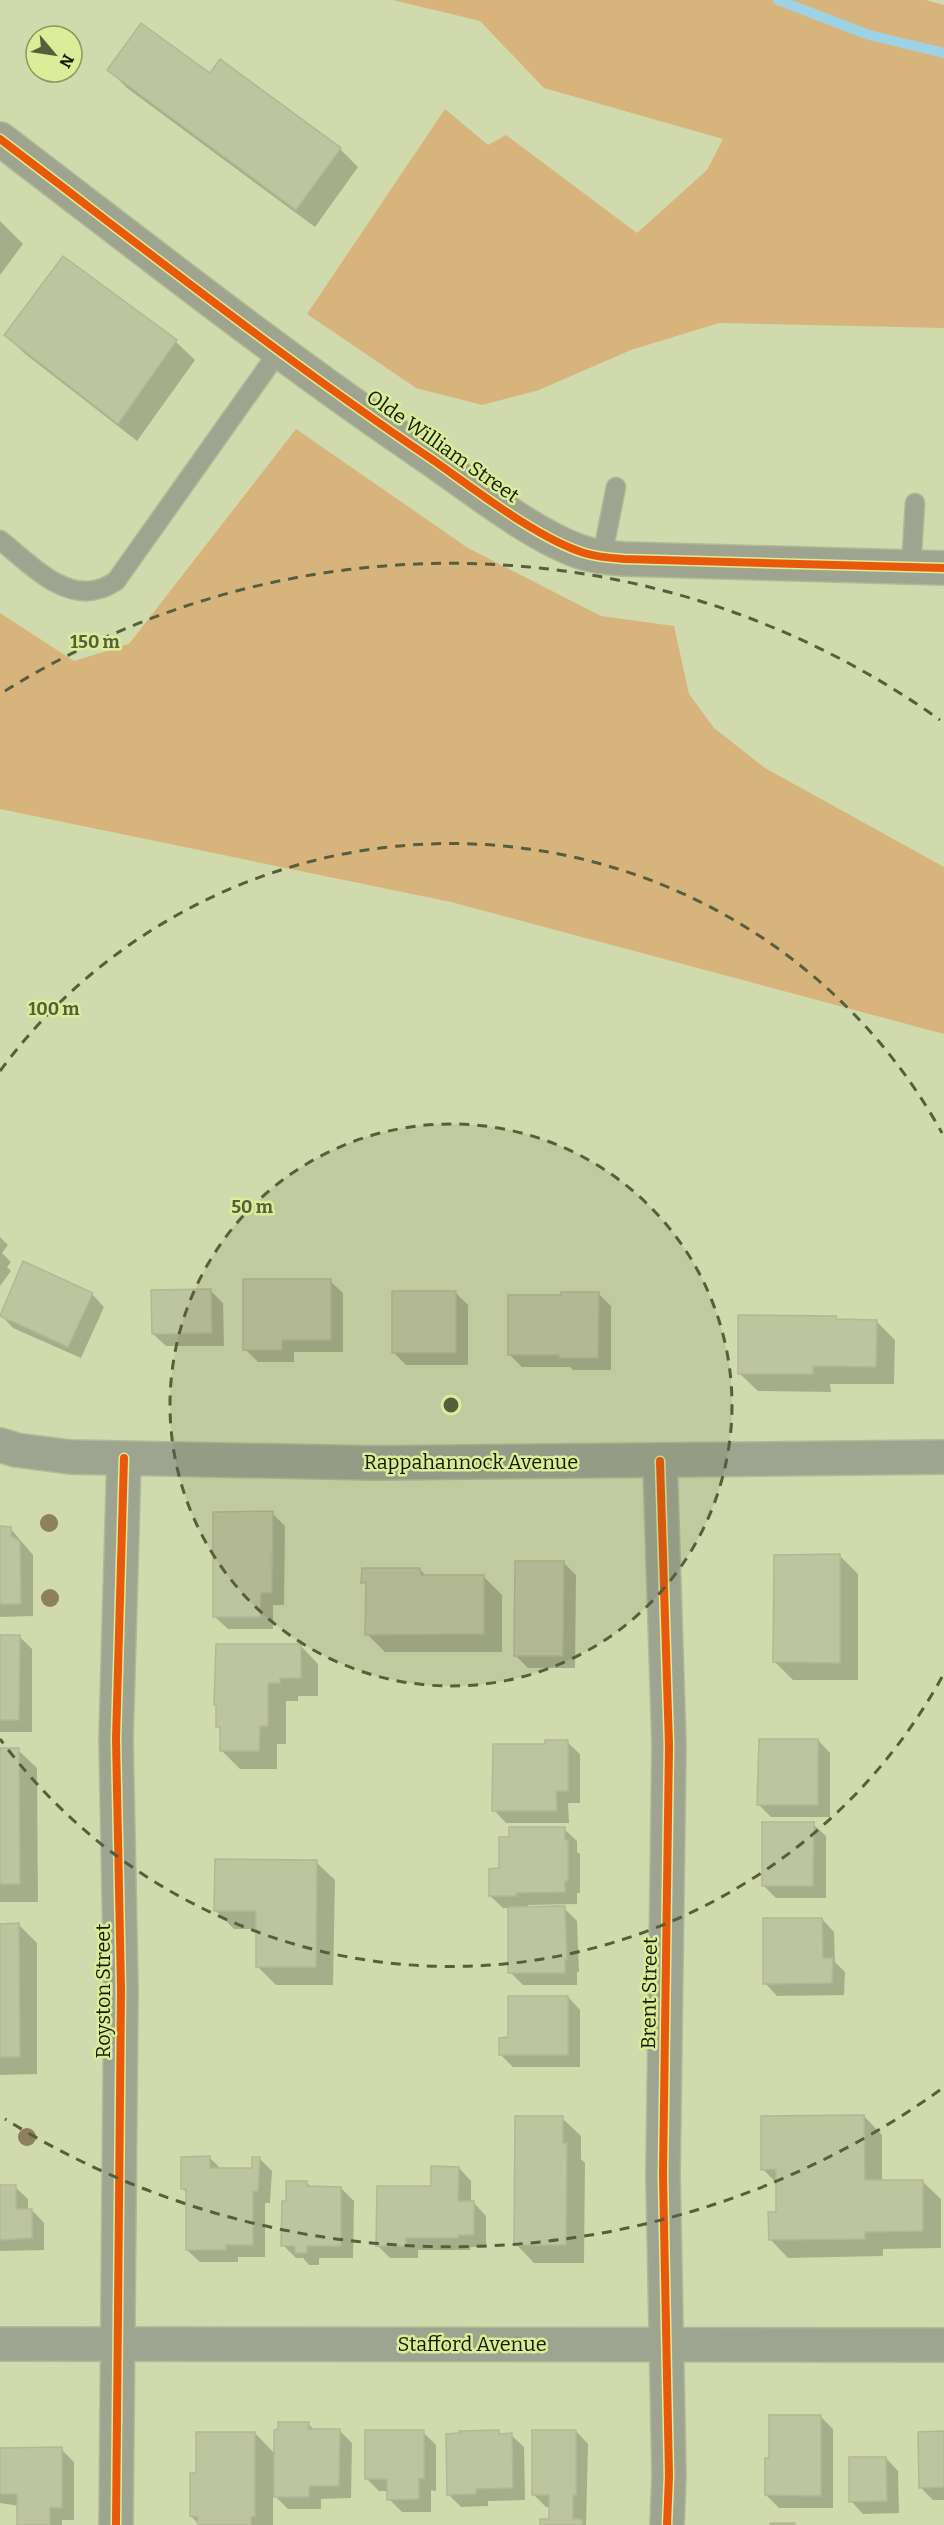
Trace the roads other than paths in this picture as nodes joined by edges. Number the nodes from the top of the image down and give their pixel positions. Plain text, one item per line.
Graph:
1 (0, 139) edge
2 (279, 351) junction
3 (616, 487) dead end
4 (915, 503) dead end
5 (0, 540) edge
6 (602, 557) junction
7 (911, 568) junction
8 (944, 568) edge
9 (0, 1445) edge
10 (944, 1457) edge
11 (124, 1458) junction
12 (660, 1461) junction
13 (0, 2344) edge
14 (117, 2344) junction
15 (666, 2344) junction
16 (944, 2345) edge
17 (116, 2525) edge
18 (668, 2525) edge

1 - 2 street, Olde William Street
2 - 5 lane
2 - 6 street, Olde William Street
3 - 6 lane
4 - 7 lane
6 - 7 street, Olde William Street
7 - 8 street, Olde William Street
9 - 11 street, Rappahannock Avenue
10 - 12 street, Rappahannock Avenue
11 - 12 street, Rappahannock Avenue
11 - 14 street, Royston Street
12 - 15 street, Brent Street
13 - 14 street, Stafford Avenue
14 - 15 street, Stafford Avenue
14 - 17 street, Royston Street
15 - 16 street, Stafford Avenue
15 - 18 street, Brent Street

